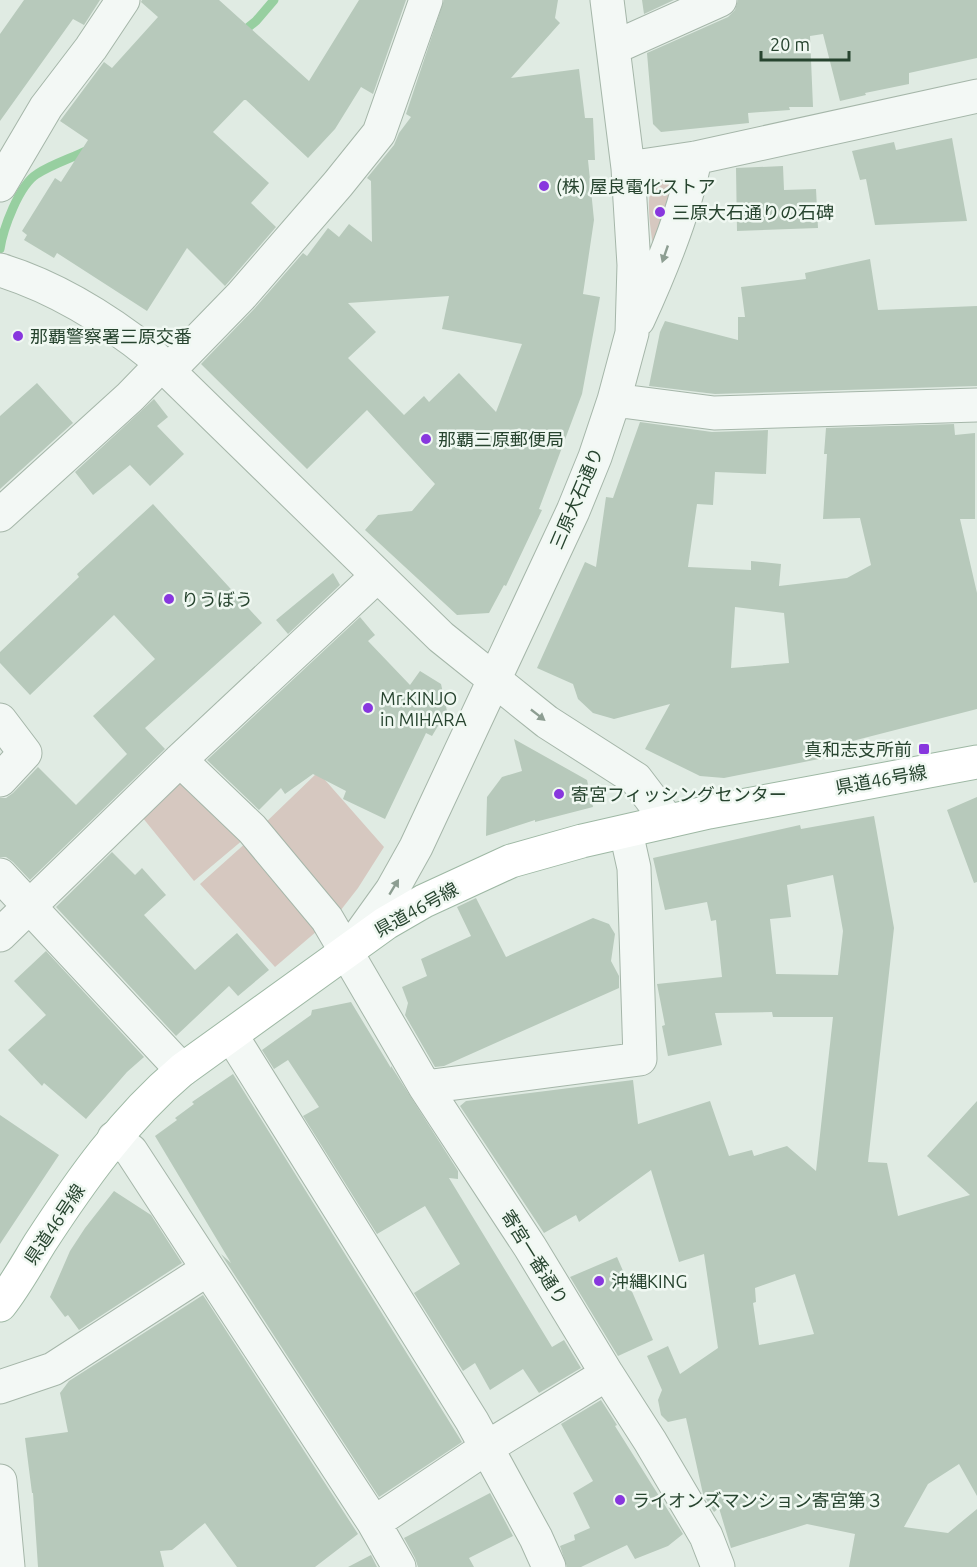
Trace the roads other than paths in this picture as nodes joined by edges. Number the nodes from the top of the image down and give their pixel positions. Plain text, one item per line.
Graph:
1 (123, 0) edge
2 (426, 0) edge
3 (607, 0) edge
4 (720, 0) edge
5 (613, 48) junction
6 (977, 96) edge
7 (695, 158) junction
8 (628, 168) junction
9 (0, 184) edge
10 (4, 271) edge
11 (632, 333) junction
12 (165, 367) junction
13 (614, 400) junction
14 (977, 405) edge
15 (0, 515) edge
16 (377, 576) junction
17 (493, 679) junction
18 (0, 720) edge
19 (180, 760) junction
20 (977, 762) edge
21 (0, 780) edge
22 (668, 821) junction
23 (626, 832) junction
24 (0, 875) edge
25 (30, 906) junction
26 (0, 935) edge
27 (347, 951) junction
28 (231, 1035) junction
29 (182, 1070) junction
30 (425, 1087) junction
31 (114, 1138) junction
32 (208, 1269) junction
33 (0, 1305) edge
34 (607, 1374) junction
35 (0, 1388) edge
36 (486, 1448) junction
37 (0, 1481) edge
38 (374, 1523) junction
39 (8, 1567) edge
40 (399, 1567) edge
41 (549, 1567) edge
42 (717, 1567) edge

1 - 9 street
2 - 12 street
3 - 5 street, 三原大石通り
4 - 5 street
5 - 8 street, 三原大石通り
6 - 7 street
7 - 8 street
7 -> 11 street
8 - 11 street, 三原大石通り
10 - 12 street
11 - 13 street, 三原大石通り
12 - 15 street
12 - 16 street
13 - 14 street
13 - 17 street, 三原大石通り
16 - 17 street
16 - 19 street
17 -> 22 street
27 -> 17 street, 三原大石通り
18 - 21 street
19 - 25 street
19 - 27 street, 寄宮一番通り
20 - 22 main road, 県道46号線
22 - 23 main road, 県道46号線
23 - 27 main road, 県道46号線
23 - 30 street
24 - 25 street
25 - 26 street
25 - 29 street
27 - 28 main road, 県道46号線
27 - 30 street, 寄宮一番通り
28 - 29 main road, 県道46号線
28 - 36 street
29 - 31 main road, 県道46号線
30 - 34 street, 寄宮一番通り
31 - 32 street
31 - 33 main road, 県道46号線
32 - 35 street
32 - 38 street
34 - 36 street
34 - 42 street, 寄宮一番通り
36 - 38 street
36 - 41 street
37 - 39 street
38 - 40 street

